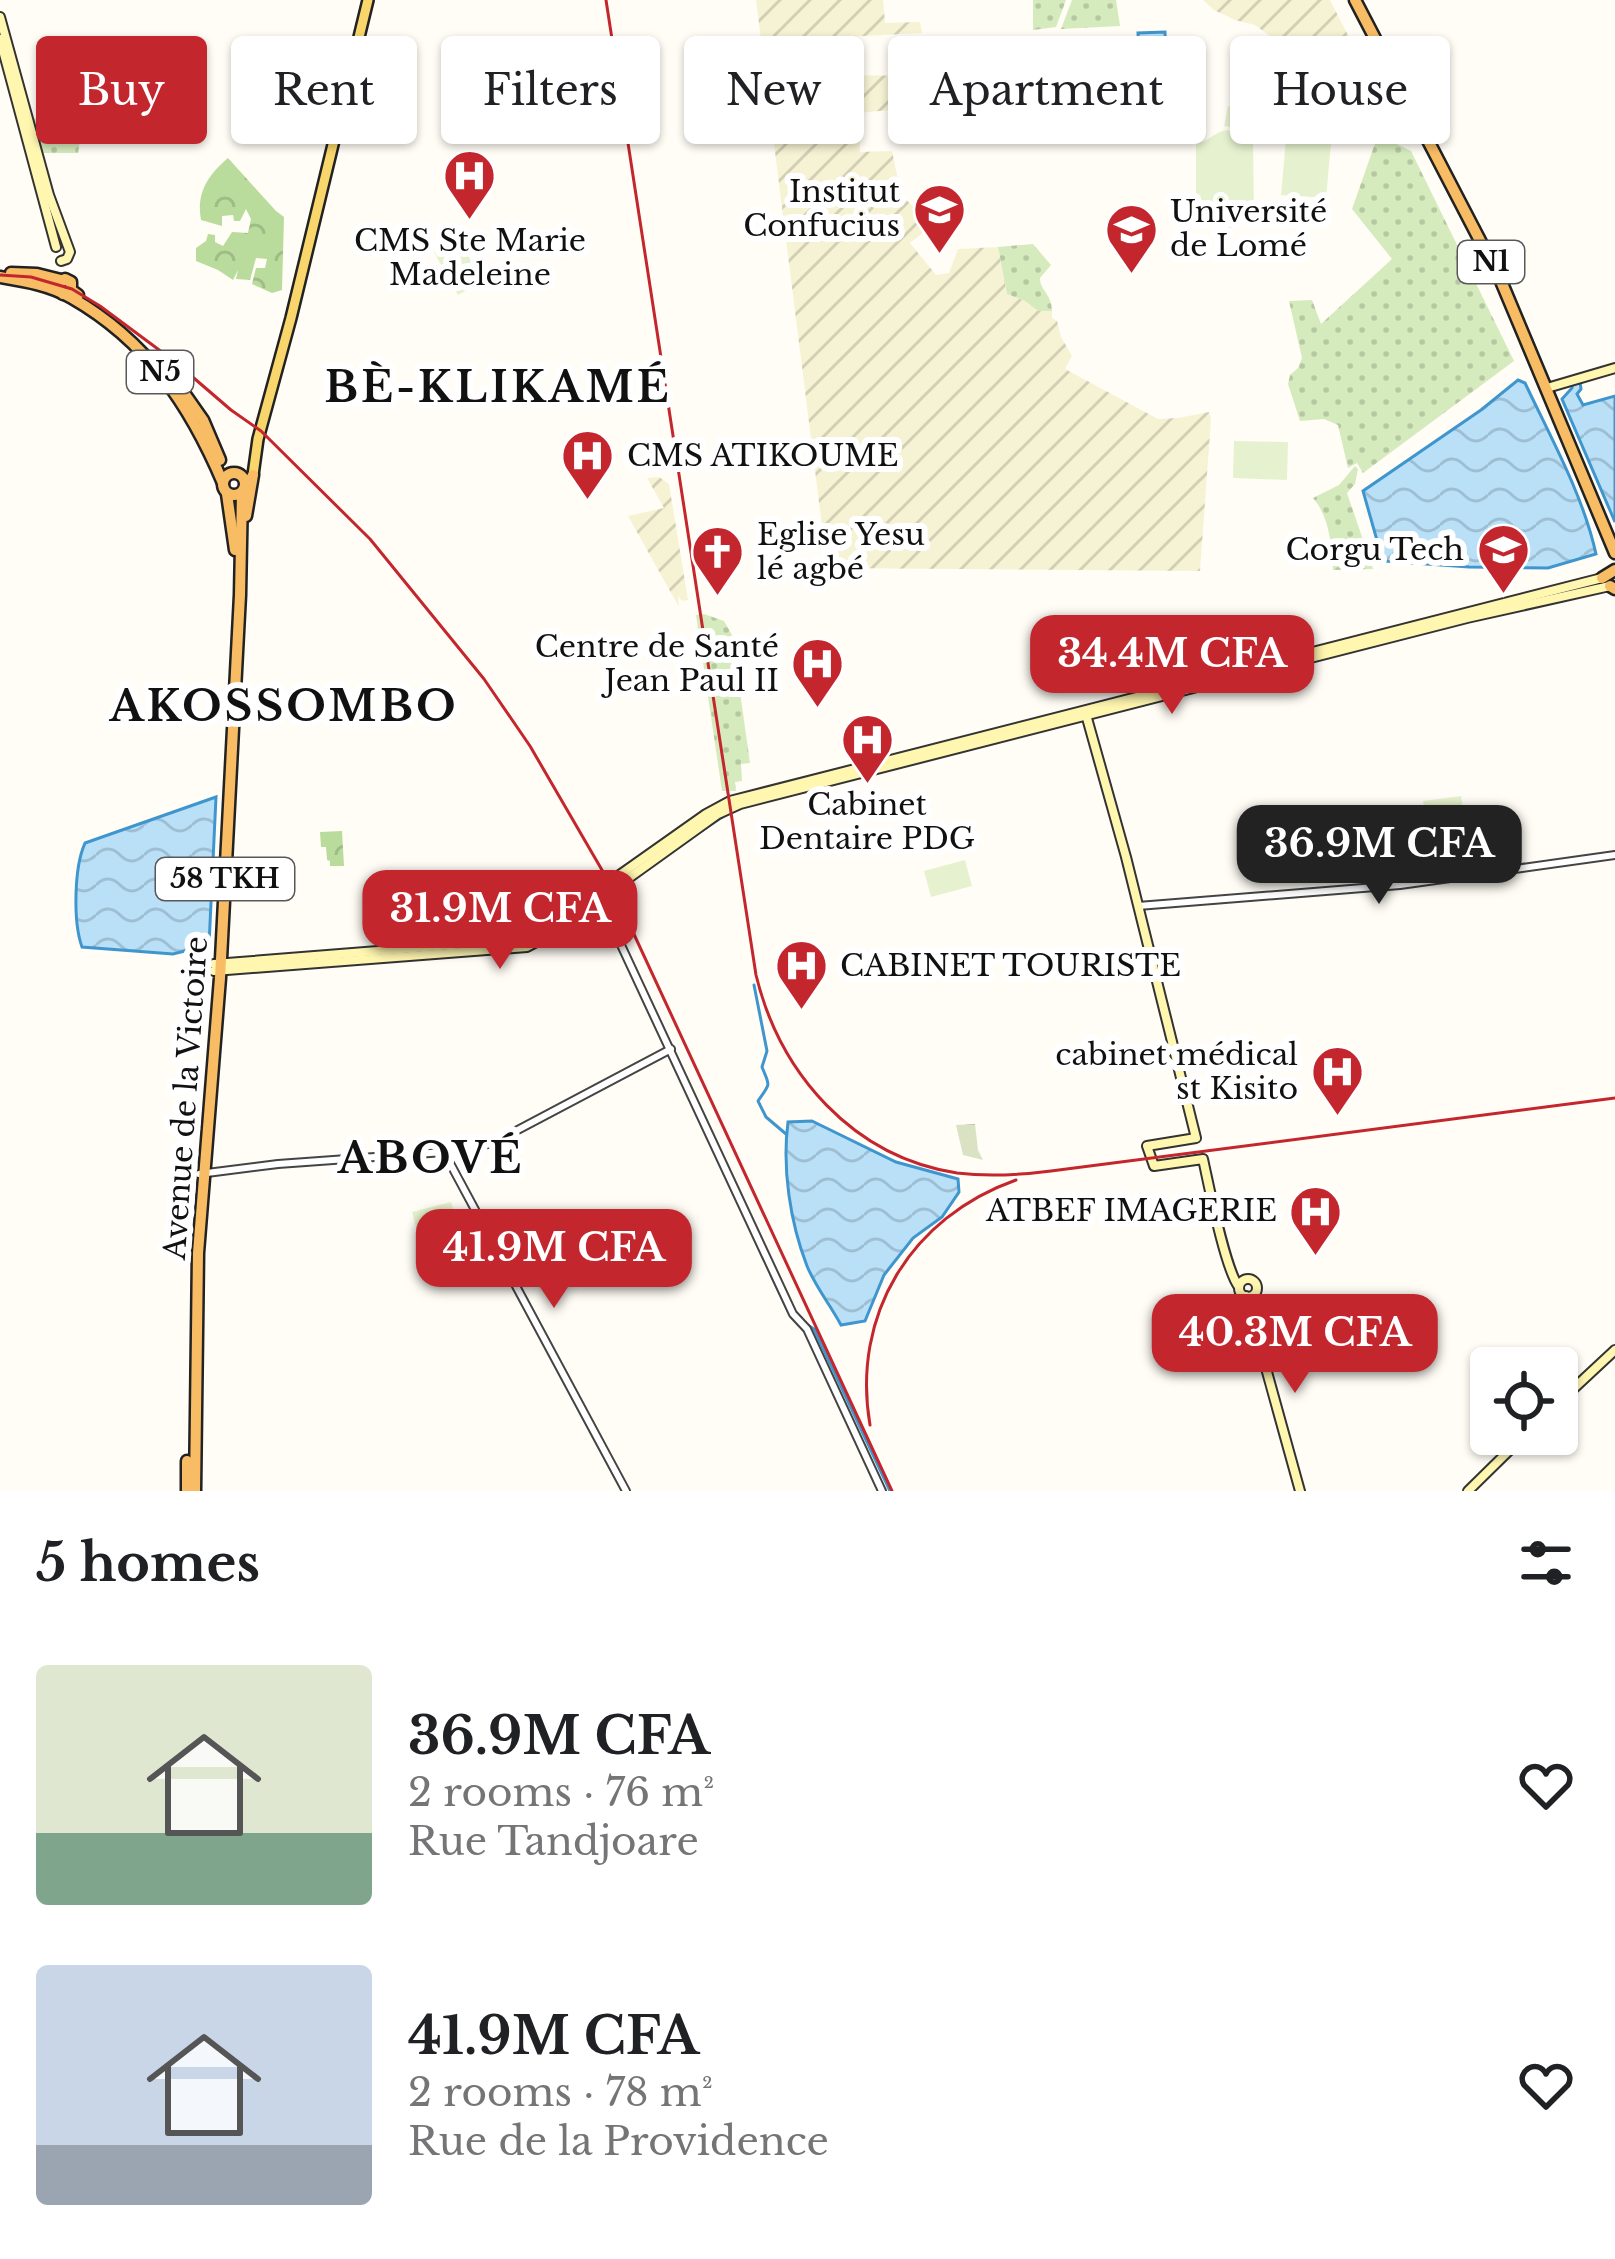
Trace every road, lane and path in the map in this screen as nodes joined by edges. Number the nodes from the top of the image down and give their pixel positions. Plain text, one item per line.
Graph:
1 (368, 0) edge
2 (1358, 0) edge
3 (0, 17) edge
4 (0, 39) edge
5 (62, 247) junction
6 (0, 274) edge
7 (65, 284) junction
8 (1615, 368) edge
9 (1550, 386) junction
10 (225, 484) junction
11 (246, 484) junction
12 (1615, 536) edge
13 (242, 537) junction
14 (1615, 553) edge
15 (1611, 581) edge
16 (1085, 713) junction
17 (1615, 855) edge
18 (597, 897) junction
19 (1138, 906) junction
20 (217, 967) junction
21 (671, 1048) junction
22 (444, 1152) junction
23 (201, 1174) junction
24 (1242, 1283) junction
25 (1250, 1296) junction
26 (1615, 1350) edge
27 (1578, 1384) edge
28 (1505, 1455) edge
29 (191, 1491) edge
30 (626, 1491) edge
31 (882, 1491) edge
32 (1300, 1491) edge
33 (1468, 1491) edge

1 - 11 main road
2 - 9 highway, N1
3 - 5 main road
4 - 5 main road
5 - 7 main road
6 - 7 highway
7 - 10 highway, Avenue de la Victoire
8 - 9 main road
9 - 12 highway, N1
9 - 14 highway, N1
10 - 11 highway
10 - 11 highway
10 - 20 highway, Avenue de la Victoire / 58 TKH
11 - 13 highway
11 - 13 highway, Avenue de la Victoire
13 - 20 highway, Avenue de la Victoire / 58 TKH
15 - 16 main road
16 - 18 main road
16 - 19 main road
17 - 19 street
18 - 20 main road
18 - 21 street
19 - 24 main road
20 - 23 highway, Avenue de la Victoire / 58 TKH
21 - 22 street
21 - 31 street
22 - 23 street
22 - 30 street
23 - 29 highway, Avenue de la Victoire / 58 TKH
24 - 25 main road
24 - 25 main road
25 - 32 main road
26 - 27 main road
28 - 33 main road

